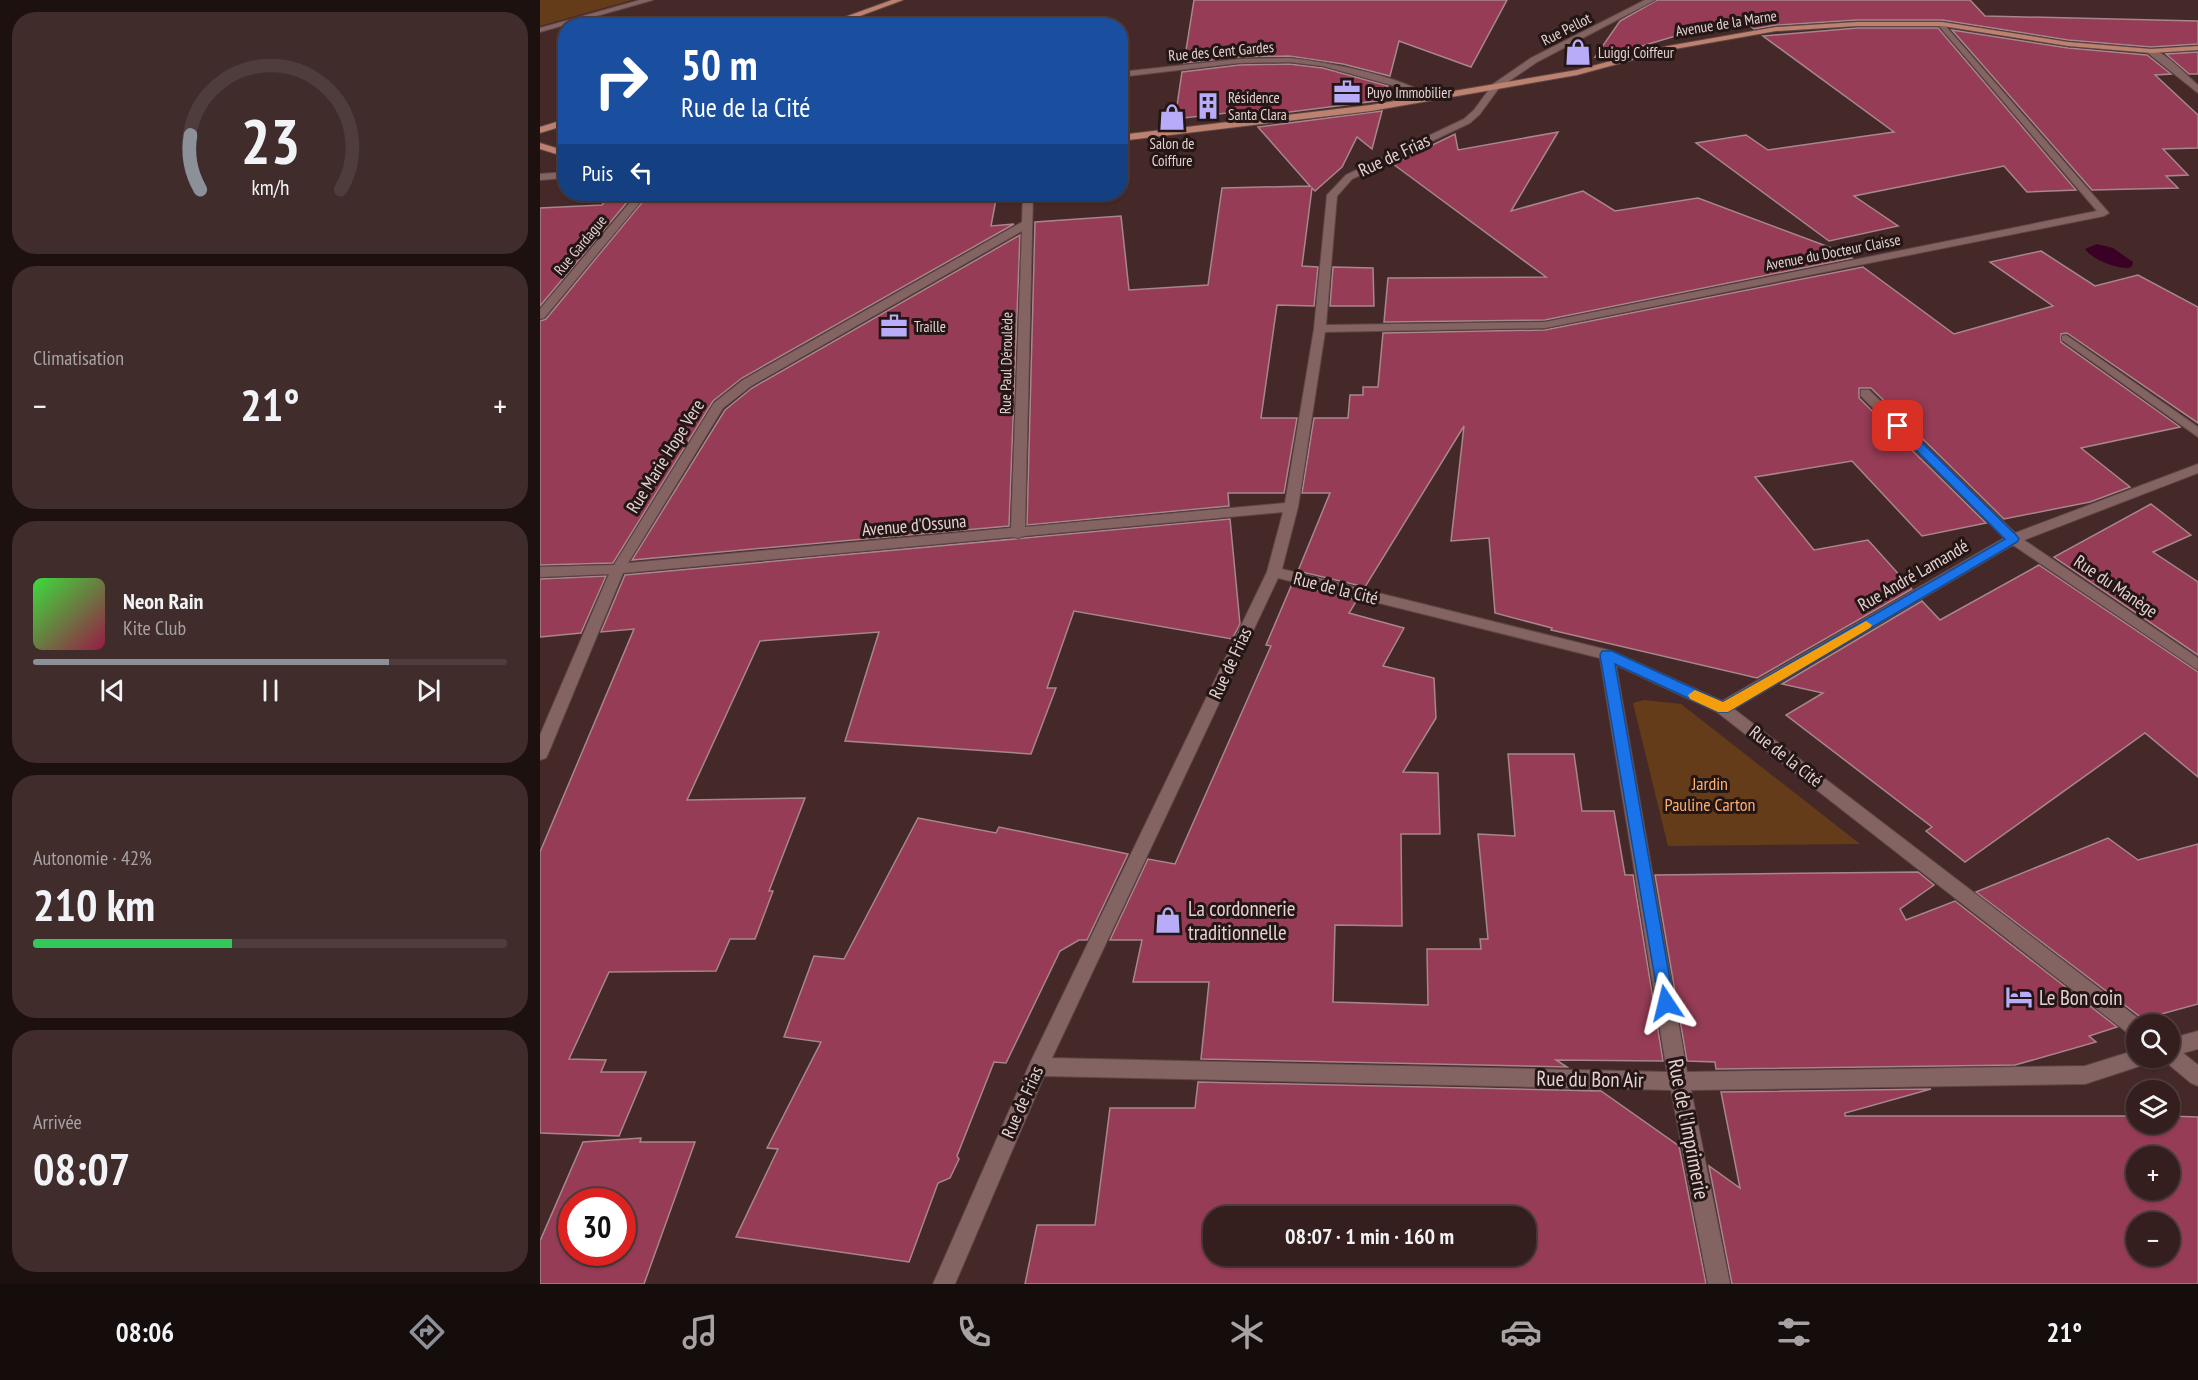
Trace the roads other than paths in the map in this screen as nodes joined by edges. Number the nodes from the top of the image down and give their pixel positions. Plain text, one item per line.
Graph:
1 (650, 0) edge
2 (899, 0) edge
3 (1651, 0) edge
4 (584, 18) edge
5 (847, 18) edge
6 (1942, 24) junction
7 (558, 25) edge
8 (540, 30) edge
9 (2198, 48) edge
10 (2151, 51) junction
11 (1128, 74) edge
12 (1496, 86) junction
13 (2198, 90) edge
14 (1426, 98) junction
15 (558, 124) edge
16 (540, 130) edge
17 (1128, 137) edge
18 (540, 146) edge
19 (558, 152) edge
20 (558, 176) edge
21 (540, 177) edge
22 (636, 201) edge
23 (1028, 201) edge
24 (1026, 224) junction
25 (540, 316) edge
26 (1320, 329) junction
27 (2066, 338) dead end
28 (1865, 393) dead end
29 (2198, 433) edge
30 (2198, 468) edge
31 (1291, 507) junction
32 (1018, 534) junction
33 (2013, 539) junction
34 (618, 569) junction
35 (540, 572) edge
36 (1274, 572) junction
37 (1607, 655) junction
38 (2198, 665) edge
39 (1723, 708) junction
40 (540, 753) edge
41 (2126, 1020) edge
42 (2198, 1040) edge
43 (2180, 1045) edge
44 (2126, 1062) edge
45 (2180, 1062) edge
46 (1038, 1067) junction
47 (2198, 1077) edge
48 (1679, 1081) junction
49 (944, 1284) edge
50 (1719, 1284) edge

1 - 4 street
2 - 5 main road
3 - 12 street, Rue Pellot
6 - 10 main road, Avenue de la Marne
6 - 12 main road, Avenue de la Marne
6 - 26 street, Avenue du Docteur Claisse
7 - 8 street
9 - 10 main road, Avenue de la Marne
10 - 13 street
11 - 14 street, Rue des Cent Gardes
12 - 14 main road, Avenue de la Marne
12 - 26 street, Rue de Frias
14 - 17 main road, Avenue de la Marne
15 - 16 main road
18 - 19 main road
20 - 21 street
22 - 25 street, Rue Gardague
23 - 24 street, Rue Paul Déroulède
24 - 32 street, Rue Paul Déroulède
24 - 34 street, Rue Marie Hope Vere
26 - 31 street, Rue de Frias
27 - 29 street
28 - 33 street, Rue du Manège
30 - 33 street, Rue André Lamandé
31 - 32 street, Avenue d'Ossuna
31 - 36 street, Rue de Frias
32 - 34 street, Avenue d'Ossuna
33 - 38 street, Rue du Manège
33 - 39 street, Rue André Lamandé
34 - 35 street, Avenue d'Ossuna
34 - 40 street, Rue Marie Hope Vere
36 - 37 street, Rue de la Cité
36 - 46 street, Rue de Frias
37 - 39 street, Rue de la Cité
37 - 48 street, Rue de l'Imprimerie
39 - 41 street, Rue de la Cité
42 - 43 street
44 - 48 street, Rue du Bon Air
45 - 47 street
46 - 48 street, Rue du Bon Air
46 - 49 street, Rue de Frias
48 - 50 street, Rue de l'Imprimerie

